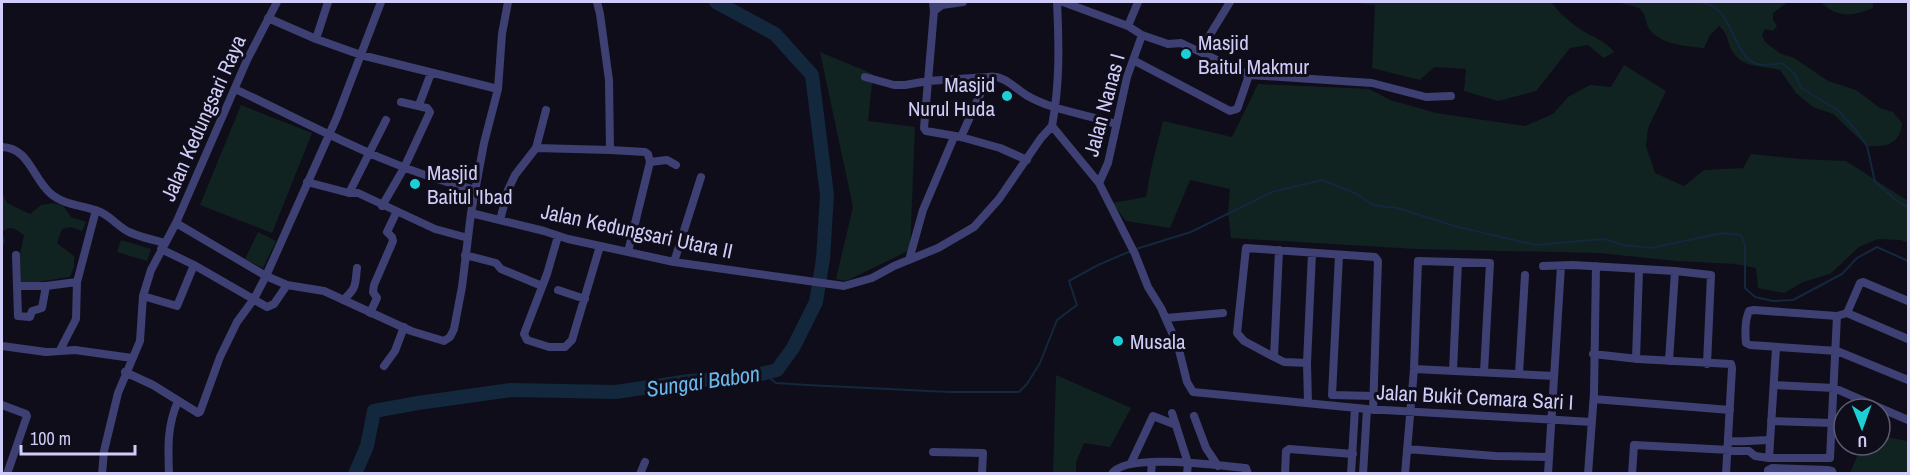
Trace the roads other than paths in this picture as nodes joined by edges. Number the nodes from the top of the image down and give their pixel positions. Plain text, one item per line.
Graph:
1 (277, 2) edge
2 (328, 2) edge
3 (381, 2) edge
4 (597, 2) edge
5 (963, 2) edge
6 (1057, 2) edge
7 (1063, 2) edge
8 (1138, 2) edge
9 (1230, 2) edge
10 (508, 3) edge
11 (933, 6) edge
12 (268, 18) junction
13 (1128, 26) junction
14 (1142, 35) junction
15 (316, 39) junction
16 (1200, 51) junction
17 (361, 56) junction
18 (1133, 60) junction
19 (431, 74) junction
20 (1249, 75) junction
21 (865, 77) dead end
22 (988, 77) junction
23 (928, 81) junction
24 (235, 89) junction
25 (498, 89) junction
26 (1451, 96) dead end
27 (401, 102) dead end
28 (419, 105) junction
29 (1056, 107) junction
30 (546, 110) dead end
31 (386, 120) dead end
32 (1116, 124) junction
33 (1052, 126) junction
34 (330, 134) junction
35 (957, 137) junction
36 (2, 147) edge
37 (536, 148) junction
38 (610, 150) junction
39 (369, 153) junction
40 (1027, 160) junction
41 (650, 162) junction
42 (676, 165) dead end
43 (404, 168) junction
44 (701, 177) dead end
45 (307, 182) junction
46 (1099, 183) junction
47 (476, 190) junction
48 (349, 193) junction
49 (382, 206) junction
50 (96, 210) junction
51 (396, 213) junction
52 (471, 213) junction
53 (500, 220) junction
54 (176, 222) junction
55 (558, 236) junction
56 (468, 238) junction
57 (163, 246) junction
58 (600, 246) junction
59 (1279, 250) junction
60 (628, 252) junction
61 (1312, 253) junction
62 (16, 255) dead end
63 (465, 255) junction
64 (1339, 255) junction
65 (909, 260) junction
66 (674, 262) junction
67 (1458, 262) junction
68 (194, 265) junction
69 (1543, 266) dead end
70 (1561, 266) junction
71 (1596, 266) junction
72 (357, 268) dead end
73 (1639, 270) junction
74 (1675, 271) junction
75 (1525, 275) dead end
76 (266, 276) junction
77 (76, 282) junction
78 (287, 285) junction
79 (17, 286) junction
80 (46, 286) junction
81 (543, 286) junction
82 (558, 290) dead end
83 (143, 296) junction
84 (255, 299) junction
85 (585, 299) junction
86 (343, 300) junction
87 (1908, 301) edge
88 (370, 313) junction
89 (1223, 313) dead end
90 (1847, 313) junction
91 (1837, 316) junction
92 (1166, 318) junction
93 (404, 327) junction
94 (1908, 339) edge
95 (2, 346) edge
96 (1776, 348) junction
97 (60, 350) junction
98 (1837, 351) junction
99 (1593, 354) junction
100 (1274, 357) junction
101 (132, 358) junction
102 (1636, 359) junction
103 (1669, 361) junction
104 (1307, 363) junction
105 (1707, 364) junction
106 (384, 366) dead end
107 (1414, 369) junction
108 (1453, 371) junction
109 (125, 372) junction
110 (1484, 372) junction
111 (1519, 374) junction
112 (1554, 376) junction
113 (1908, 380) edge
114 (1774, 385) junction
115 (1834, 388) junction
116 (1374, 396) junction
117 (1833, 397) edge
118 (1594, 399) junction
119 (177, 401) junction
120 (1308, 403) junction
121 (2, 405) edge
122 (1355, 408) junction
123 (1370, 409) junction
124 (1730, 410) junction
125 (1411, 411) junction
126 (1172, 413) dead end
127 (1194, 416) dead end
128 (1551, 419) junction
129 (1772, 420) junction
130 (1908, 420) edge
131 (1592, 422) junction
132 (1832, 423) joint
133 (1176, 425) junction
134 (1770, 440) junction
135 (1728, 446) junction
136 (1749, 447) junction
137 (1407, 449) junction
138 (933, 452) dead end
139 (1353, 454) junction
140 (1549, 457) junction
141 (1769, 458) junction
142 (645, 462) dead end
143 (1131, 462) junction
144 (1152, 463) junction
145 (1188, 463) junction
146 (1218, 466) junction
147 (1769, 471) edge
148 (1832, 472) edge
149 (7, 474) edge
150 (102, 474) edge
151 (169, 474) edge
152 (640, 474) edge
153 (982, 474) edge
154 (1112, 474) edge
155 (1151, 474) edge
156 (1187, 474) edge
157 (1248, 474) edge
158 (1285, 474) edge
159 (1351, 474) edge
160 (1363, 474) edge
161 (1405, 474) edge
162 (1548, 474) edge
163 (1588, 474) edge
164 (1632, 474) edge
165 (1726, 474) edge

1 - 12 street, Jalan Kedungsari Raya
2 - 15 street
3 - 17 street
4 - 38 street
5 - 11 street
6 - 29 street
7 - 13 street
8 - 13 street
9 - 16 street
10 - 25 street
11 - 23 street
12 - 15 street
12 - 24 street, Jalan Kedungsari Raya
13 - 14 street
14 - 16 street
14 - 18 street, Jalan Nanas I
15 - 17 street
16 - 20 street
17 - 19 street
17 - 34 street
18 - 20 street
18 - 32 street, Jalan Nanas I
19 - 25 street
19 - 28 street
20 - 26 street
21 - 23 street
22 - 23 street
22 - 29 street
22 - 35 street
23 - 35 street
24 - 34 street
24 - 54 street, Jalan Kedungsari Raya
25 - 47 street
27 - 28 street
28 - 43 street
29 - 32 street
29 - 33 street
30 - 37 street
31 - 39 street
32 - 46 street, Jalan Nanas I
33 - 40 street
33 - 46 street
34 - 39 street
34 - 45 street
35 - 40 street
35 - 65 street
36 - 50 street
37 - 38 street
37 - 53 street
38 - 41 street
39 - 43 street
39 - 48 street
40 - 65 street
41 - 42 street
41 - 60 street
43 - 47 street
43 - 49 street
44 - 66 street
45 - 48 street
45 - 76 street
46 - 92 street
47 - 52 street
48 - 49 street
49 - 51 street
50 - 57 street
50 - 77 street
51 - 56 street
51 - 88 street
52 - 53 street, Jalan Kedungsari Utara II
52 - 56 street
53 - 55 street, Jalan Kedungsari Utara II
54 - 57 street, Jalan Kedungsari Raya
54 - 76 street
55 - 58 street, Jalan Kedungsari Utara II
55 - 81 street
56 - 63 street
57 - 68 street
57 - 83 street, Jalan Kedungsari Raya
58 - 60 street, Jalan Kedungsari Utara II
58 - 85 street
59 - 61 street
59 - 100 street
59 - 100 street
60 - 66 street, Jalan Kedungsari Utara II
61 - 64 street
61 - 104 street
62 - 79 street
63 - 81 street
63 - 93 street
64 - 116 street
64 - 116 street
65 - 66 street, Jalan Kedungsari Utara II
67 - 107 street
67 - 108 street
67 - 110 street
68 - 83 street
68 - 84 street
69 - 70 street
70 - 71 street
70 - 112 street
71 - 73 street
71 - 99 street
72 - 86 street
73 - 74 street
73 - 102 street
74 - 103 street
74 - 105 street
75 - 111 street
76 - 78 street
76 - 84 street
77 - 80 street
77 - 97 street
78 - 84 street
78 - 86 street
79 - 80 street
79 - 80 street
81 - 85 street
82 - 85 street
83 - 101 street, Jalan Kedungsari Raya
84 - 119 street
86 - 88 street
87 - 90 street
88 - 93 street
89 - 92 street
90 - 91 street
90 - 94 street
91 - 96 street
91 - 98 street
92 - 120 street, Jalan Bukit Cemara Sari I
93 - 106 street
95 - 97 street
96 - 98 street
96 - 114 street
97 - 101 street
98 - 113 street
98 - 115 street
99 - 102 street
99 - 118 street
100 - 104 street
101 - 109 street, Jalan Kedungsari Raya
102 - 103 street
103 - 105 street
104 - 120 street
105 - 124 street
107 - 108 street
107 - 125 street
108 - 110 street
109 - 119 street
109 - 150 street, Jalan Kedungsari Raya
110 - 111 street
111 - 112 street
112 - 128 street
114 - 115 street
114 - 129 street
115 - 117 street
115 - 130 street
116 - 123 street
118 - 124 street
118 - 131 street
119 - 151 street
120 - 122 street, Jalan Bukit Cemara Sari I
121 - 149 street
122 - 123 street, Jalan Bukit Cemara Sari I
122 - 139 street
123 - 125 street, Jalan Bukit Cemara Sari I
123 - 160 street
124 - 135 street
125 - 128 street, Jalan Bukit Cemara Sari I
125 - 137 street
126 - 133 street
127 - 146 street
128 - 131 street, Jalan Bukit Cemara Sari I
128 - 140 street
129 - 132 street
129 - 134 street
131 - 163 street
132 - 141 street
133 - 143 street
133 - 145 street
134 - 136 street
134 - 141 street
135 - 136 street
135 - 164 street
135 - 165 street
136 - 141 street
137 - 140 street
137 - 161 street
138 - 153 street
139 - 158 street
139 - 159 street
140 - 162 street
142 - 152 street
143 - 144 street
143 - 154 street
144 - 145 street
144 - 155 street
145 - 146 street
145 - 156 street
146 - 157 street
147 - 148 street

